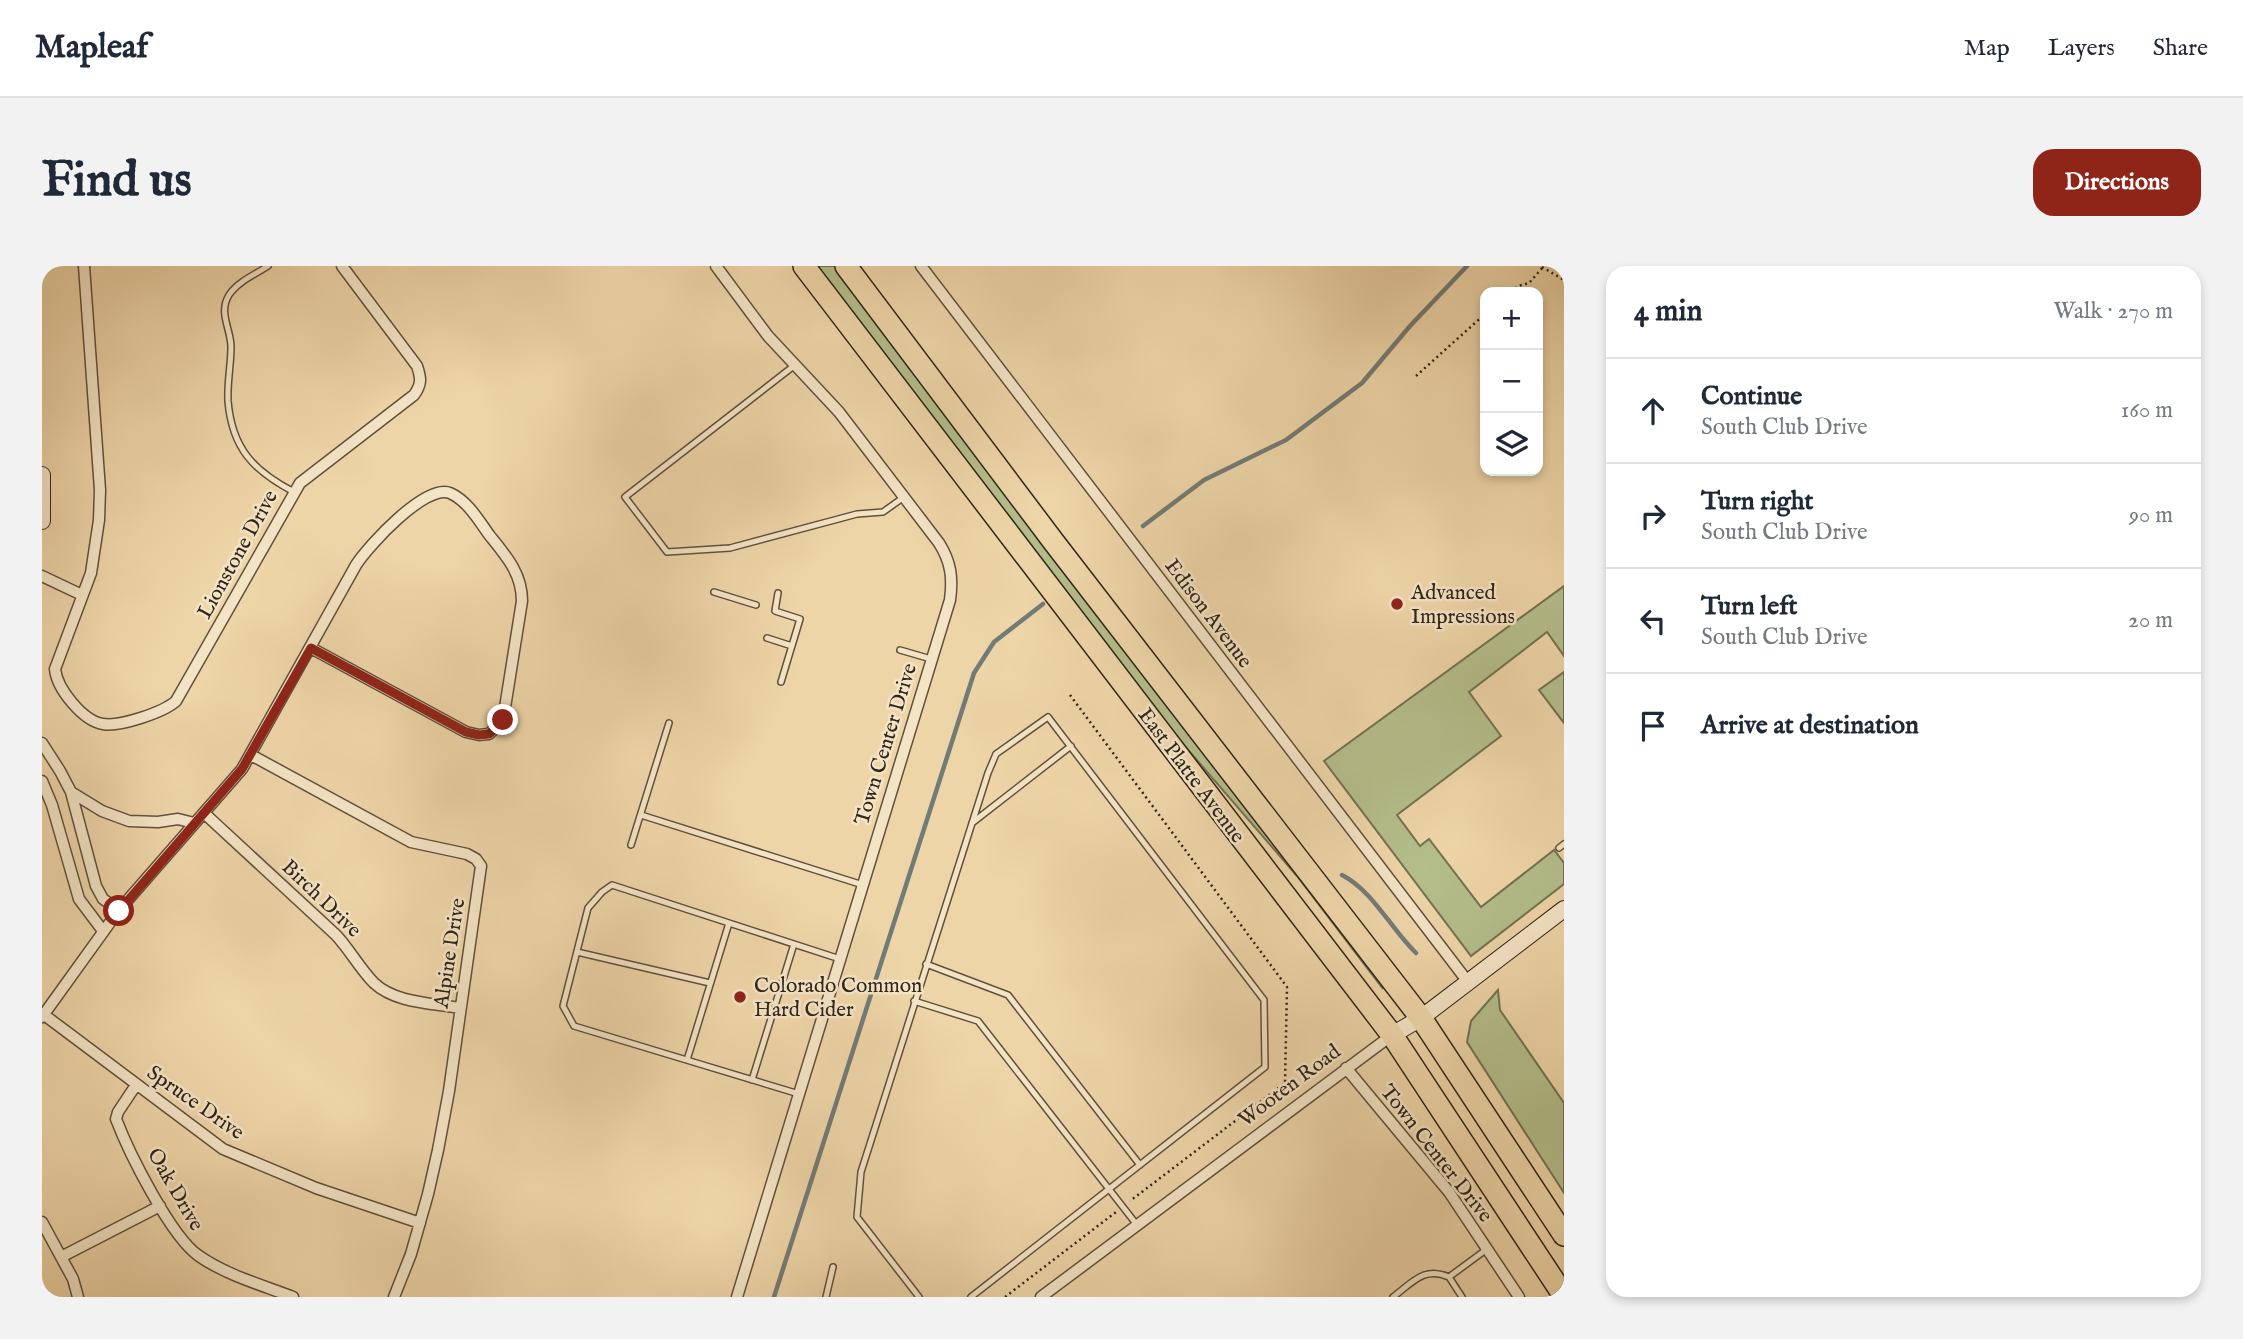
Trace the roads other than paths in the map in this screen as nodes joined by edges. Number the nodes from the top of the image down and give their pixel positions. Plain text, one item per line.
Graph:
1 (84, 266) edge
2 (268, 266) edge
3 (342, 266) edge
4 (716, 266) edge
5 (804, 266) edge
6 (846, 266) edge
7 (920, 266) edge
8 (795, 365) junction
9 (42, 475) edge
10 (294, 492) junction
11 (904, 496) junction
12 (42, 520) edge
13 (42, 576) edge
14 (714, 592) dead end
15 (778, 593) dead end
16 (82, 594) junction
17 (756, 605) dead end
18 (767, 638) dead end
19 (792, 646) junction
20 (311, 648) junction
21 (900, 650) dead end
22 (931, 659) junction
23 (781, 682) dead end
24 (669, 723) dead end
25 (42, 743) edge
26 (1071, 746) junction
27 (251, 755) junction
28 (42, 781) edge
29 (71, 792) junction
30 (204, 813) junction
31 (641, 815) junction
32 (194, 823) junction
33 (972, 823) junction
34 (631, 845) dead end
35 (863, 885) junction
36 (1564, 909) edge
37 (119, 911) junction
38 (729, 923) junction
39 (103, 931) junction
40 (794, 944) junction
41 (577, 953) junction
42 (840, 959) junction
43 (926, 964) junction
44 (1468, 982) junction
45 (710, 983) junction
46 (914, 1001) junction
47 (459, 1008) junction
48 (43, 1016) edge
49 (1421, 1018) junction
50 (1392, 1035) junction
51 (687, 1060) junction
52 (1346, 1068) junction
53 (752, 1080) junction
54 (136, 1085) junction
55 (799, 1094) junction
56 (1140, 1165) junction
57 (1109, 1189) junction
58 (160, 1206) junction
59 (42, 1222) edge
60 (420, 1223) junction
61 (1138, 1225) junction
62 (1564, 1235) edge
63 (1487, 1249) junction
64 (61, 1258) junction
65 (833, 1266) dead end
66 (1449, 1277) junction
67 (1564, 1296) edge
68 (78, 1297) edge
69 (293, 1297) edge
70 (394, 1297) edge
71 (737, 1297) edge
72 (826, 1297) edge
73 (919, 1297) edge
74 (971, 1297) edge
75 (1041, 1297) edge
76 (1393, 1297) edge
77 (1462, 1297) edge
78 (1519, 1297) edge

1 - 16 street, Lionstone Drive
2 - 10 lane
3 - 10 street, Lionstone Drive
4 - 8 street, Town Center Drive
5 - 50 highway, East Platte Avenue
6 - 49 highway, East Platte Avenue
7 - 44 street, Edison Avenue
8 - 11 street, Town Center Drive
8 - 11 lane
9 - 12 street
10 - 16 street, Lionstone Drive
11 - 22 street, Town Center Drive
13 - 16 street
14 - 17 lane
15 - 19 lane
18 - 19 lane
19 - 23 lane
20 - 20 street
20 - 27 street
21 - 22 lane
22 - 35 street, Town Center Drive
24 - 31 lane
25 - 29 street
26 - 33 lane
26 - 33 lane
26 - 56 lane
27 - 30 street
27 - 47 street, Alpine Drive
28 - 39 street
29 - 32 street
29 - 37 street
30 - 32 street
30 - 47 street, Birch Drive
31 - 34 lane
31 - 35 lane
32 - 37 street
33 - 43 lane
35 - 42 street, Town Center Drive
36 - 44 street, Wooten Road
37 - 39 street
38 - 40 lane
38 - 41 lane
38 - 45 lane
39 - 48 street
40 - 42 lane
40 - 53 lane
41 - 45 lane
41 - 51 lane
42 - 55 street, Town Center Drive
43 - 46 lane
43 - 56 lane
44 - 49 street, Wooten Road
45 - 51 lane
46 - 57 lane
46 - 73 lane
47 - 60 street, Alpine Drive
48 - 54 street, Spruce Drive
49 - 50 street, Wooten Road
49 - 62 highway, East Platte Avenue
50 - 52 street, Wooten Road
50 - 67 highway, East Platte Avenue
51 - 53 lane
52 - 61 street, Wooten Road
52 - 63 street, Town Center Drive
53 - 55 lane
54 - 58 street, Oak Drive
54 - 60 street, Spruce Drive
55 - 71 street, Town Center Drive
56 - 57 lane
57 - 61 lane
57 - 74 lane
58 - 64 street
58 - 69 street, Oak Drive
59 - 64 street
60 - 70 street, Alpine Drive
61 - 75 street, Wooten Road
63 - 66 lane
63 - 78 street, Town Center Drive
64 - 68 street
65 - 72 lane
66 - 76 lane
66 - 77 lane

